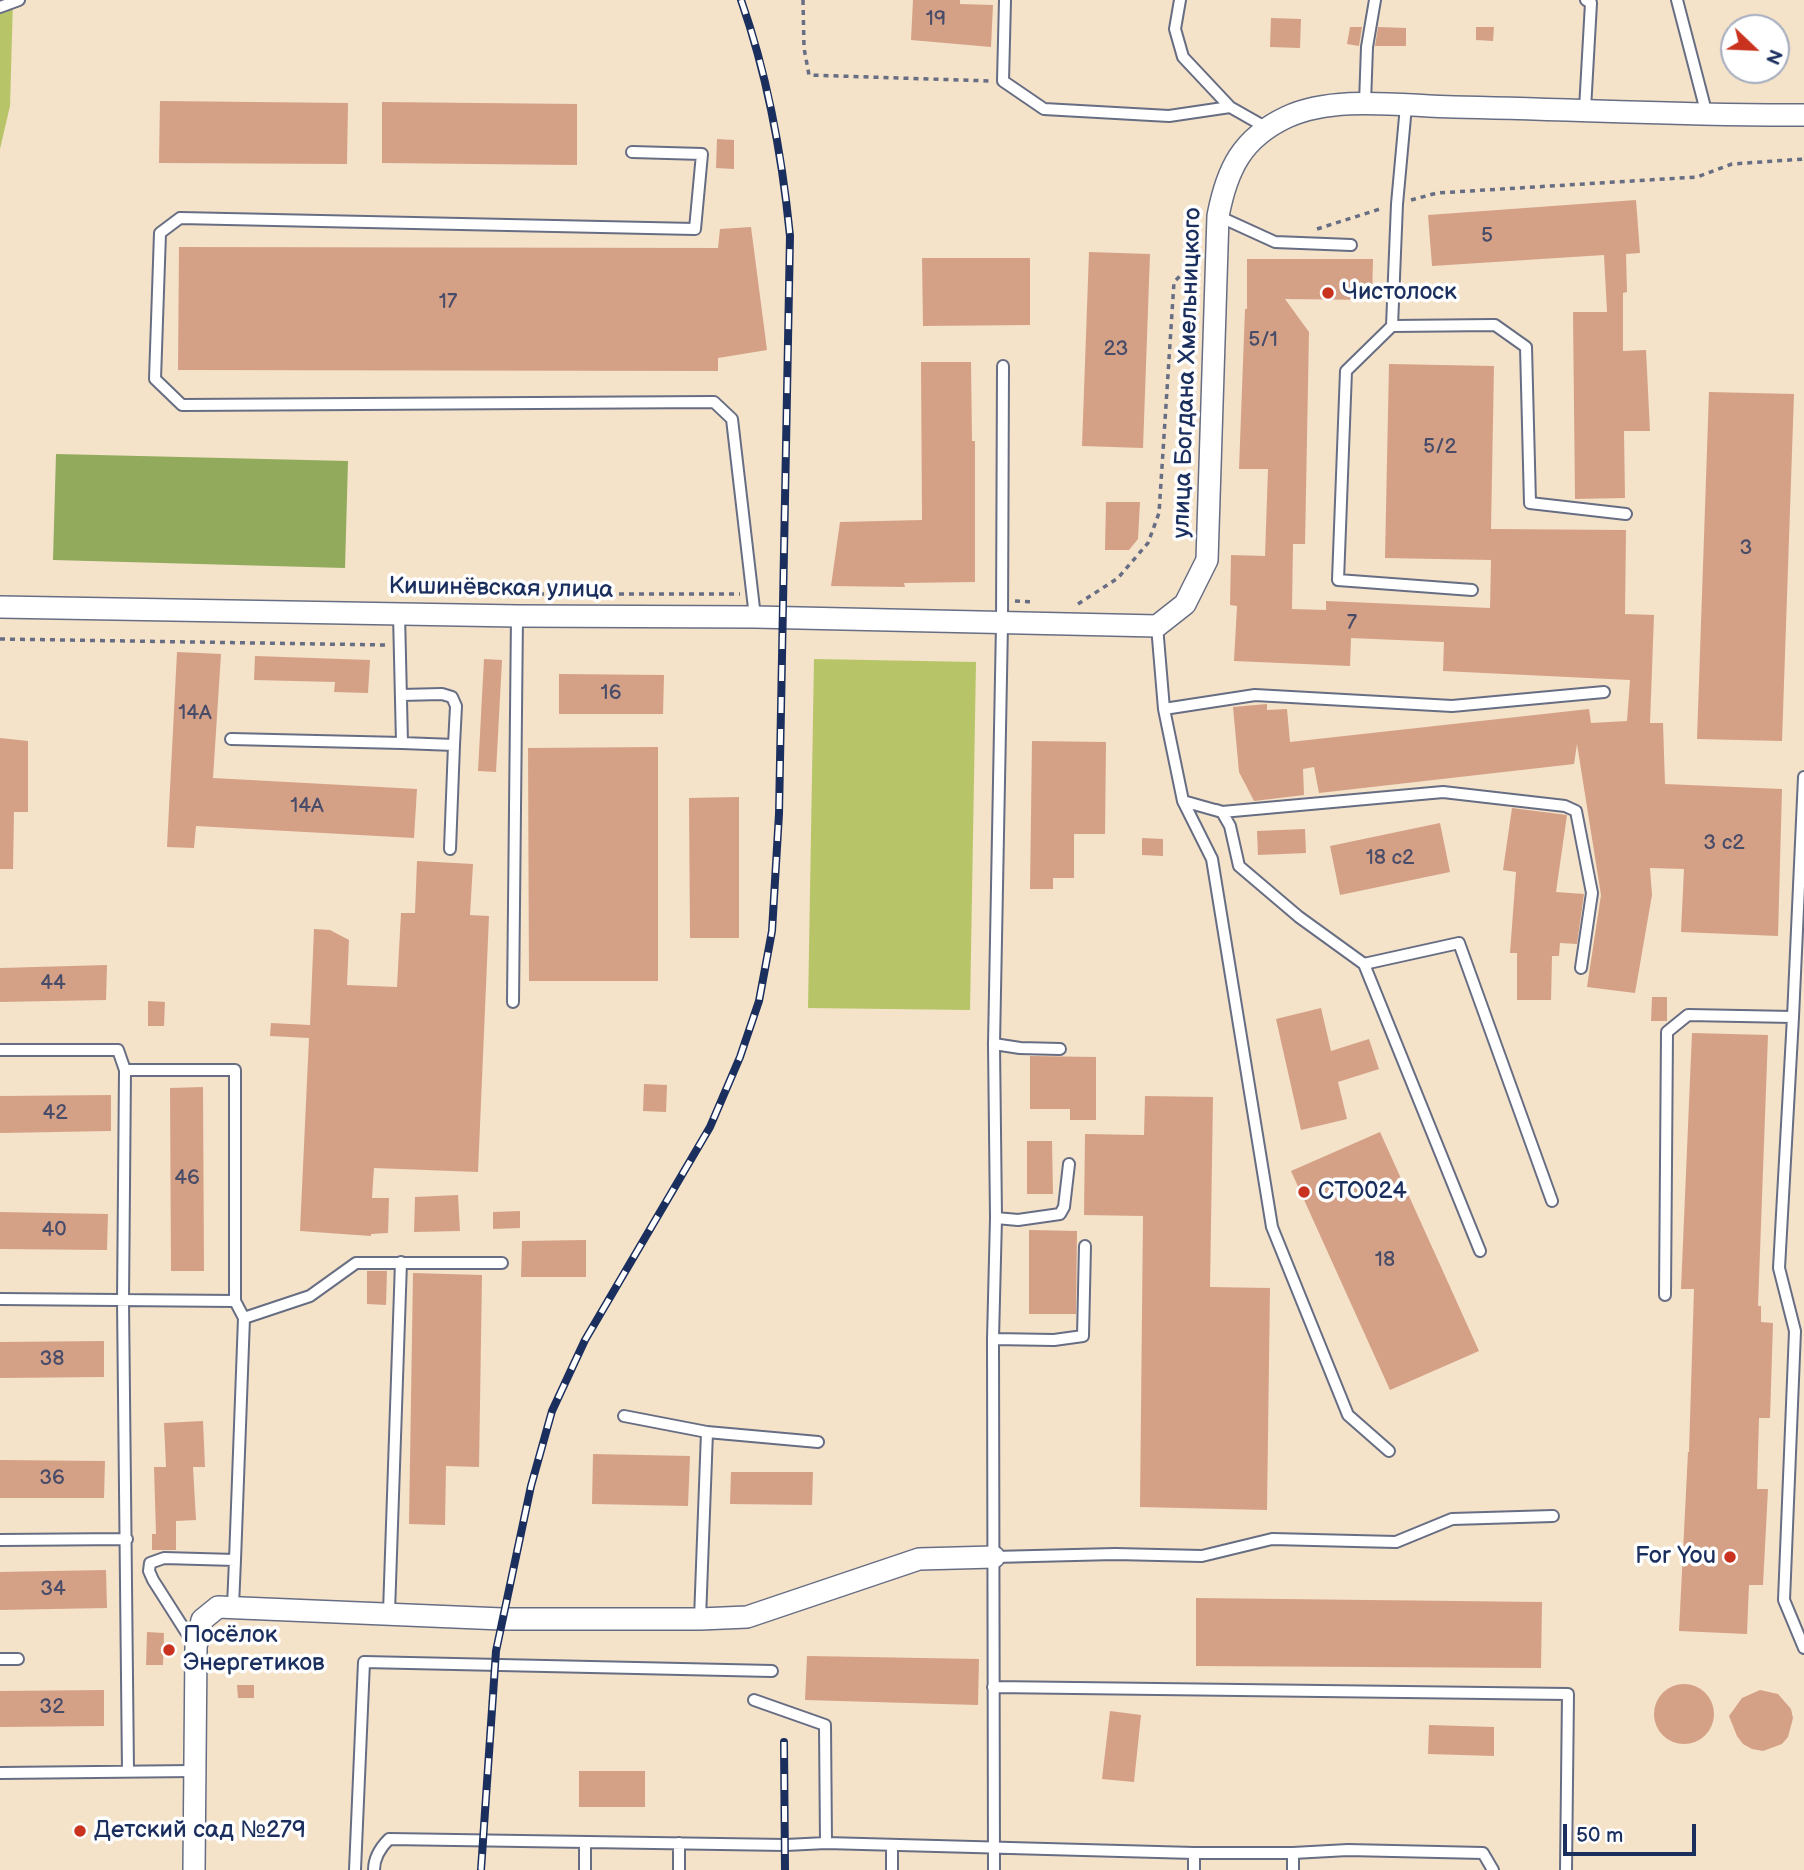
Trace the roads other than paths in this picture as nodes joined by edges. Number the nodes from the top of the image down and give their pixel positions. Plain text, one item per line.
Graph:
1 (19, 0) edge
2 (1005, 0) edge
3 (1180, 0) edge
4 (1375, 0) edge
5 (1586, 0) edge
6 (1677, 0) edge
7 (0, 7) edge
8 (1364, 103) junction
9 (1406, 106) junction
10 (1230, 107) junction
11 (1585, 109) junction
12 (1804, 115) edge
13 (1707, 116) junction
14 (1266, 128) junction
15 (632, 152) dead end
16 (1218, 216) junction
17 (1350, 245) dead end
18 (1392, 326) junction
19 (1003, 366) dead end
20 (1626, 514) dead end
21 (1472, 590) dead end
22 (0, 607) edge
23 (399, 614) junction
24 (517, 616) junction
25 (755, 617) junction
26 (1002, 624) junction
27 (1157, 626) junction
28 (1604, 692) dead end
29 (401, 695) junction
30 (1164, 709) junction
31 (231, 739) dead end
32 (402, 743) junction
33 (454, 745) junction
34 (1804, 777) edge
35 (1183, 800) junction
36 (1222, 812) junction
37 (450, 849) dead end
38 (1364, 964) junction
39 (1581, 968) dead end
40 (513, 1002) dead end
41 (1793, 1017) junction
42 (994, 1044) junction
43 (1060, 1049) dead end
44 (0, 1051) edge
45 (125, 1070) junction
46 (1069, 1164) dead end
47 (1552, 1201) dead end
48 (996, 1219) junction
49 (1085, 1246) dead end
50 (1480, 1251) dead end
51 (401, 1262) junction
52 (502, 1263) dead end
53 (1665, 1295) dead end
54 (0, 1299) edge
55 (123, 1301) junction
56 (235, 1301) junction
57 (244, 1318) junction
58 (993, 1339) junction
59 (624, 1416) dead end
60 (707, 1432) junction
61 (818, 1442) dead end
62 (1389, 1451) dead end
63 (1553, 1516) dead end
64 (127, 1539) junction
65 (0, 1540) edge
66 (994, 1557) junction
67 (235, 1560) junction
68 (233, 1606) junction
69 (389, 1612) junction
70 (700, 1619) junction
71 (196, 1647) junction
72 (1804, 1648) edge
73 (19, 1659) dead end
74 (0, 1660) edge
75 (772, 1671) dead end
76 (993, 1687) junction
77 (754, 1700) dead end
78 (128, 1771) junction
79 (194, 1771) junction
80 (0, 1773) edge
81 (585, 1842) junction
82 (679, 1843) junction
83 (826, 1843) junction
84 (892, 1846) junction
85 (994, 1848) junction
86 (1194, 1853) junction
87 (1293, 1853) junction
88 (194, 1870) edge
89 (355, 1870) edge
90 (374, 1870) edge
91 (585, 1870) edge
92 (679, 1870) edge
93 (892, 1870) edge
94 (994, 1870) edge
95 (1194, 1870) edge
96 (1293, 1870) edge
97 (1493, 1870) edge
98 (1566, 1870) edge

1 - 7 lane
2 - 10 lane
3 - 10 lane
4 - 8 lane
5 - 11 lane
6 - 13 lane
8 - 9 street, улица Богдана Хмельницкого
8 - 14 street, улица Богдана Хмельницкого
9 - 11 street, улица Богдана Хмельницкого
9 - 18 lane
10 - 14 lane
11 - 13 street, улица Богдана Хмельницкого
12 - 13 street, улица Богдана Хмельницкого
14 - 16 street, улица Богдана Хмельницкого
15 - 25 lane
16 - 17 lane
16 - 27 street, улица Богдана Хмельницкого
18 - 20 lane
18 - 21 lane
19 - 26 lane
22 - 23 street, Кишинёвская улица
23 - 24 street, Кишинёвская улица
23 - 29 lane
24 - 25 street, Кишинёвская улица
24 - 40 lane
25 - 26 street, Кишинёвская улица
26 - 27 street
26 - 42 lane
27 - 30 lane
28 - 30 lane
29 - 32 lane
29 - 33 lane
30 - 35 lane
31 - 32 lane
32 - 33 lane
33 - 37 lane
34 - 41 lane
35 - 36 lane
35 - 62 lane
36 - 38 lane
36 - 39 lane
38 - 47 lane
38 - 50 lane
41 - 53 lane
41 - 72 lane
42 - 43 lane
42 - 48 lane
44 - 45 lane
45 - 55 lane
45 - 56 lane
46 - 48 lane
48 - 58 lane
49 - 58 lane
51 - 52 lane
51 - 57 lane
51 - 69 lane
54 - 55 lane
55 - 56 lane
55 - 64 lane
56 - 57 lane
57 - 67 lane
58 - 66 lane
59 - 60 lane
60 - 61 lane
60 - 70 lane
63 - 66 lane
64 - 65 lane
64 - 78 lane
66 - 70 street
66 - 76 lane
67 - 68 lane
67 - 71 lane
68 - 69 street
68 - 71 street
69 - 70 street
71 - 79 street
73 - 74 lane
75 - 89 lane
76 - 85 lane
76 - 98 lane
77 - 83 lane
78 - 79 lane
78 - 80 lane
79 - 88 street
81 - 82 lane
81 - 90 lane
81 - 91 lane
82 - 83 lane
82 - 92 lane
83 - 84 lane
84 - 85 lane
84 - 93 lane
85 - 86 lane
85 - 94 lane
86 - 87 lane
86 - 95 lane
87 - 96 lane
87 - 97 lane

